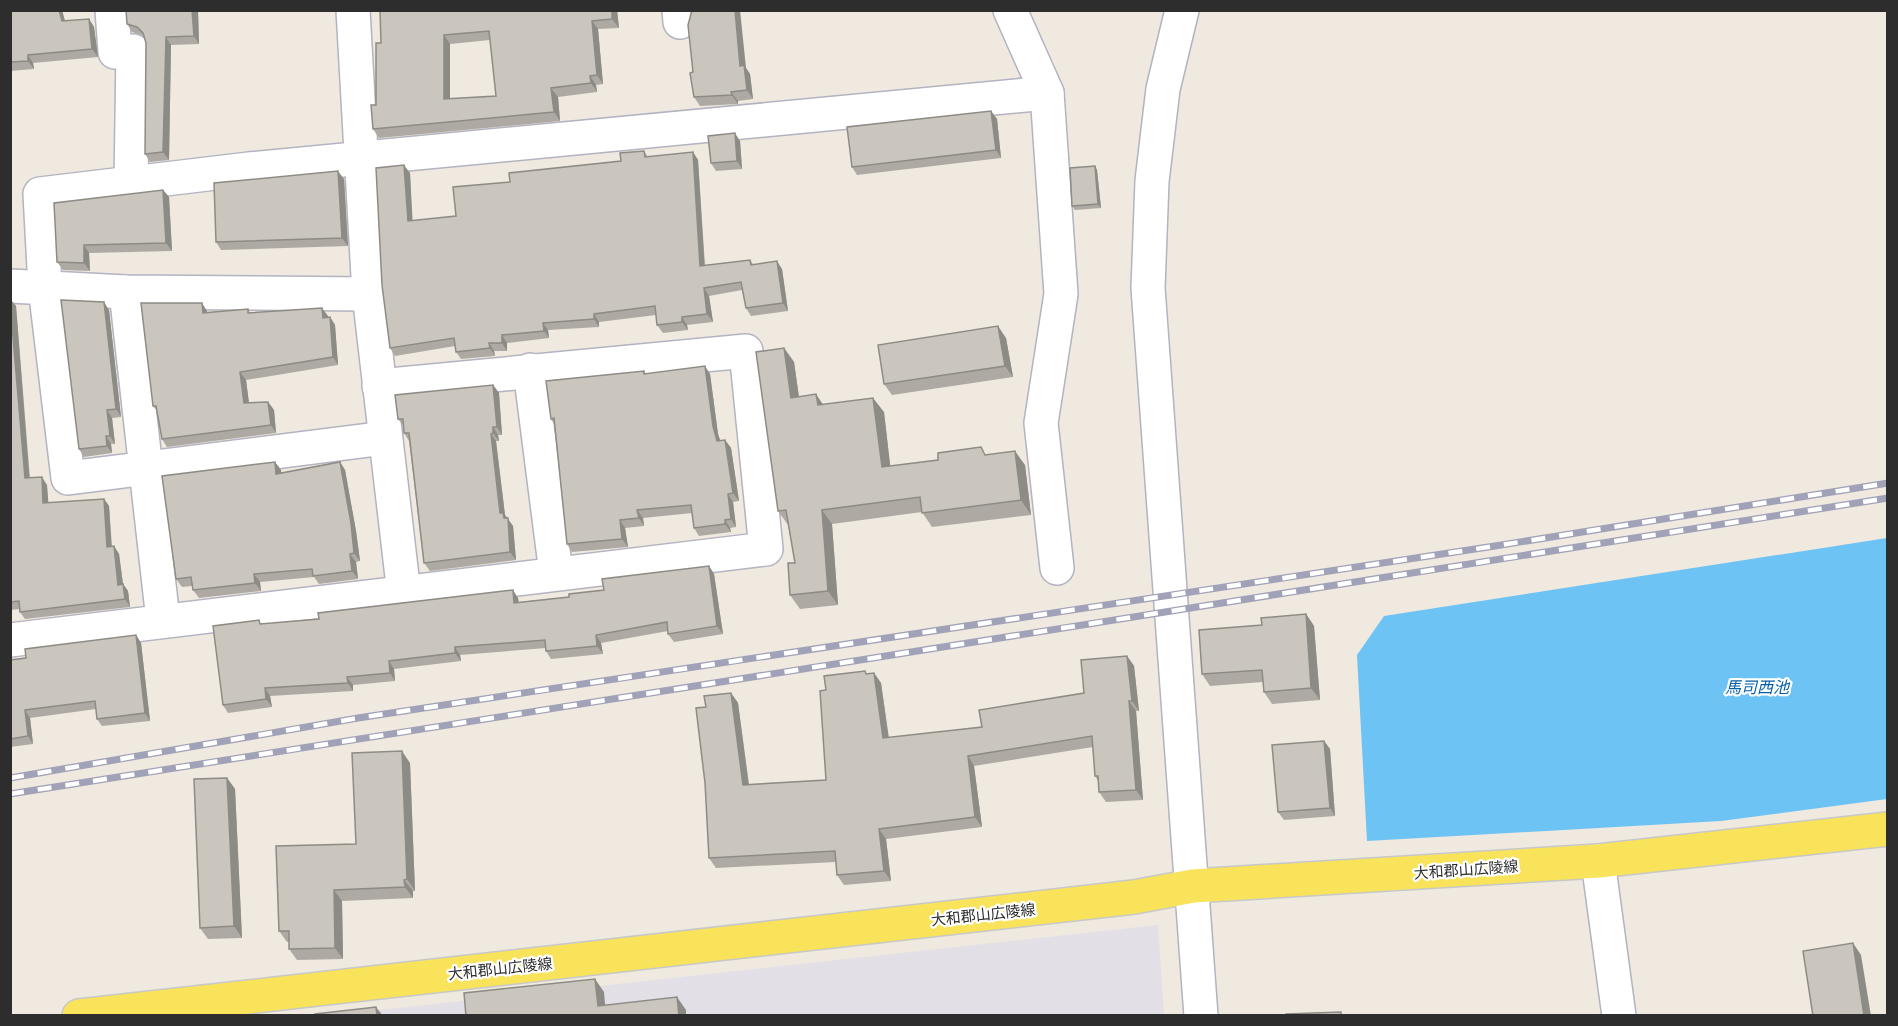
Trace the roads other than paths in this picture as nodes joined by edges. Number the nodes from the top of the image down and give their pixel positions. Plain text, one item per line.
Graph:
1 (112, 10) edge
2 (353, 10) edge
3 (1010, 10) edge
4 (1182, 10) edge
5 (1047, 93) junction
6 (360, 160) junction
7 (131, 183) junction
8 (10, 286) edge
9 (45, 287) junction
10 (126, 292) junction
11 (369, 294) junction
12 (530, 370) junction
13 (379, 386) junction
14 (385, 438) junction
15 (145, 470) junction
16 (1057, 568) dead end
17 (556, 573) junction
18 (404, 594) junction
19 (163, 620) junction
20 (10, 640) edge
21 (1887, 829) edge
22 (1598, 861) junction
23 (1193, 886) junction
24 (79, 1016) edge
25 (1202, 1016) edge
26 (1619, 1016) edge

1 - 7 street
2 - 6 street
3 - 5 street
4 - 23 street
5 - 6 street
5 - 16 street
6 - 7 street
6 - 11 street
7 - 9 street
8 - 9 street
9 - 10 street
9 - 15 street
10 - 11 street
10 - 15 street
11 - 13 street
12 - 13 street
12 - 17 street
12 - 17 street
13 - 14 street
14 - 15 street
14 - 18 street
15 - 19 street
17 - 18 street
18 - 19 street
19 - 20 street
21 - 22 main road, 大和郡山広陵線
22 - 23 main road, 大和郡山広陵線
22 - 26 street
23 - 24 main road, 大和郡山広陵線
23 - 25 street

